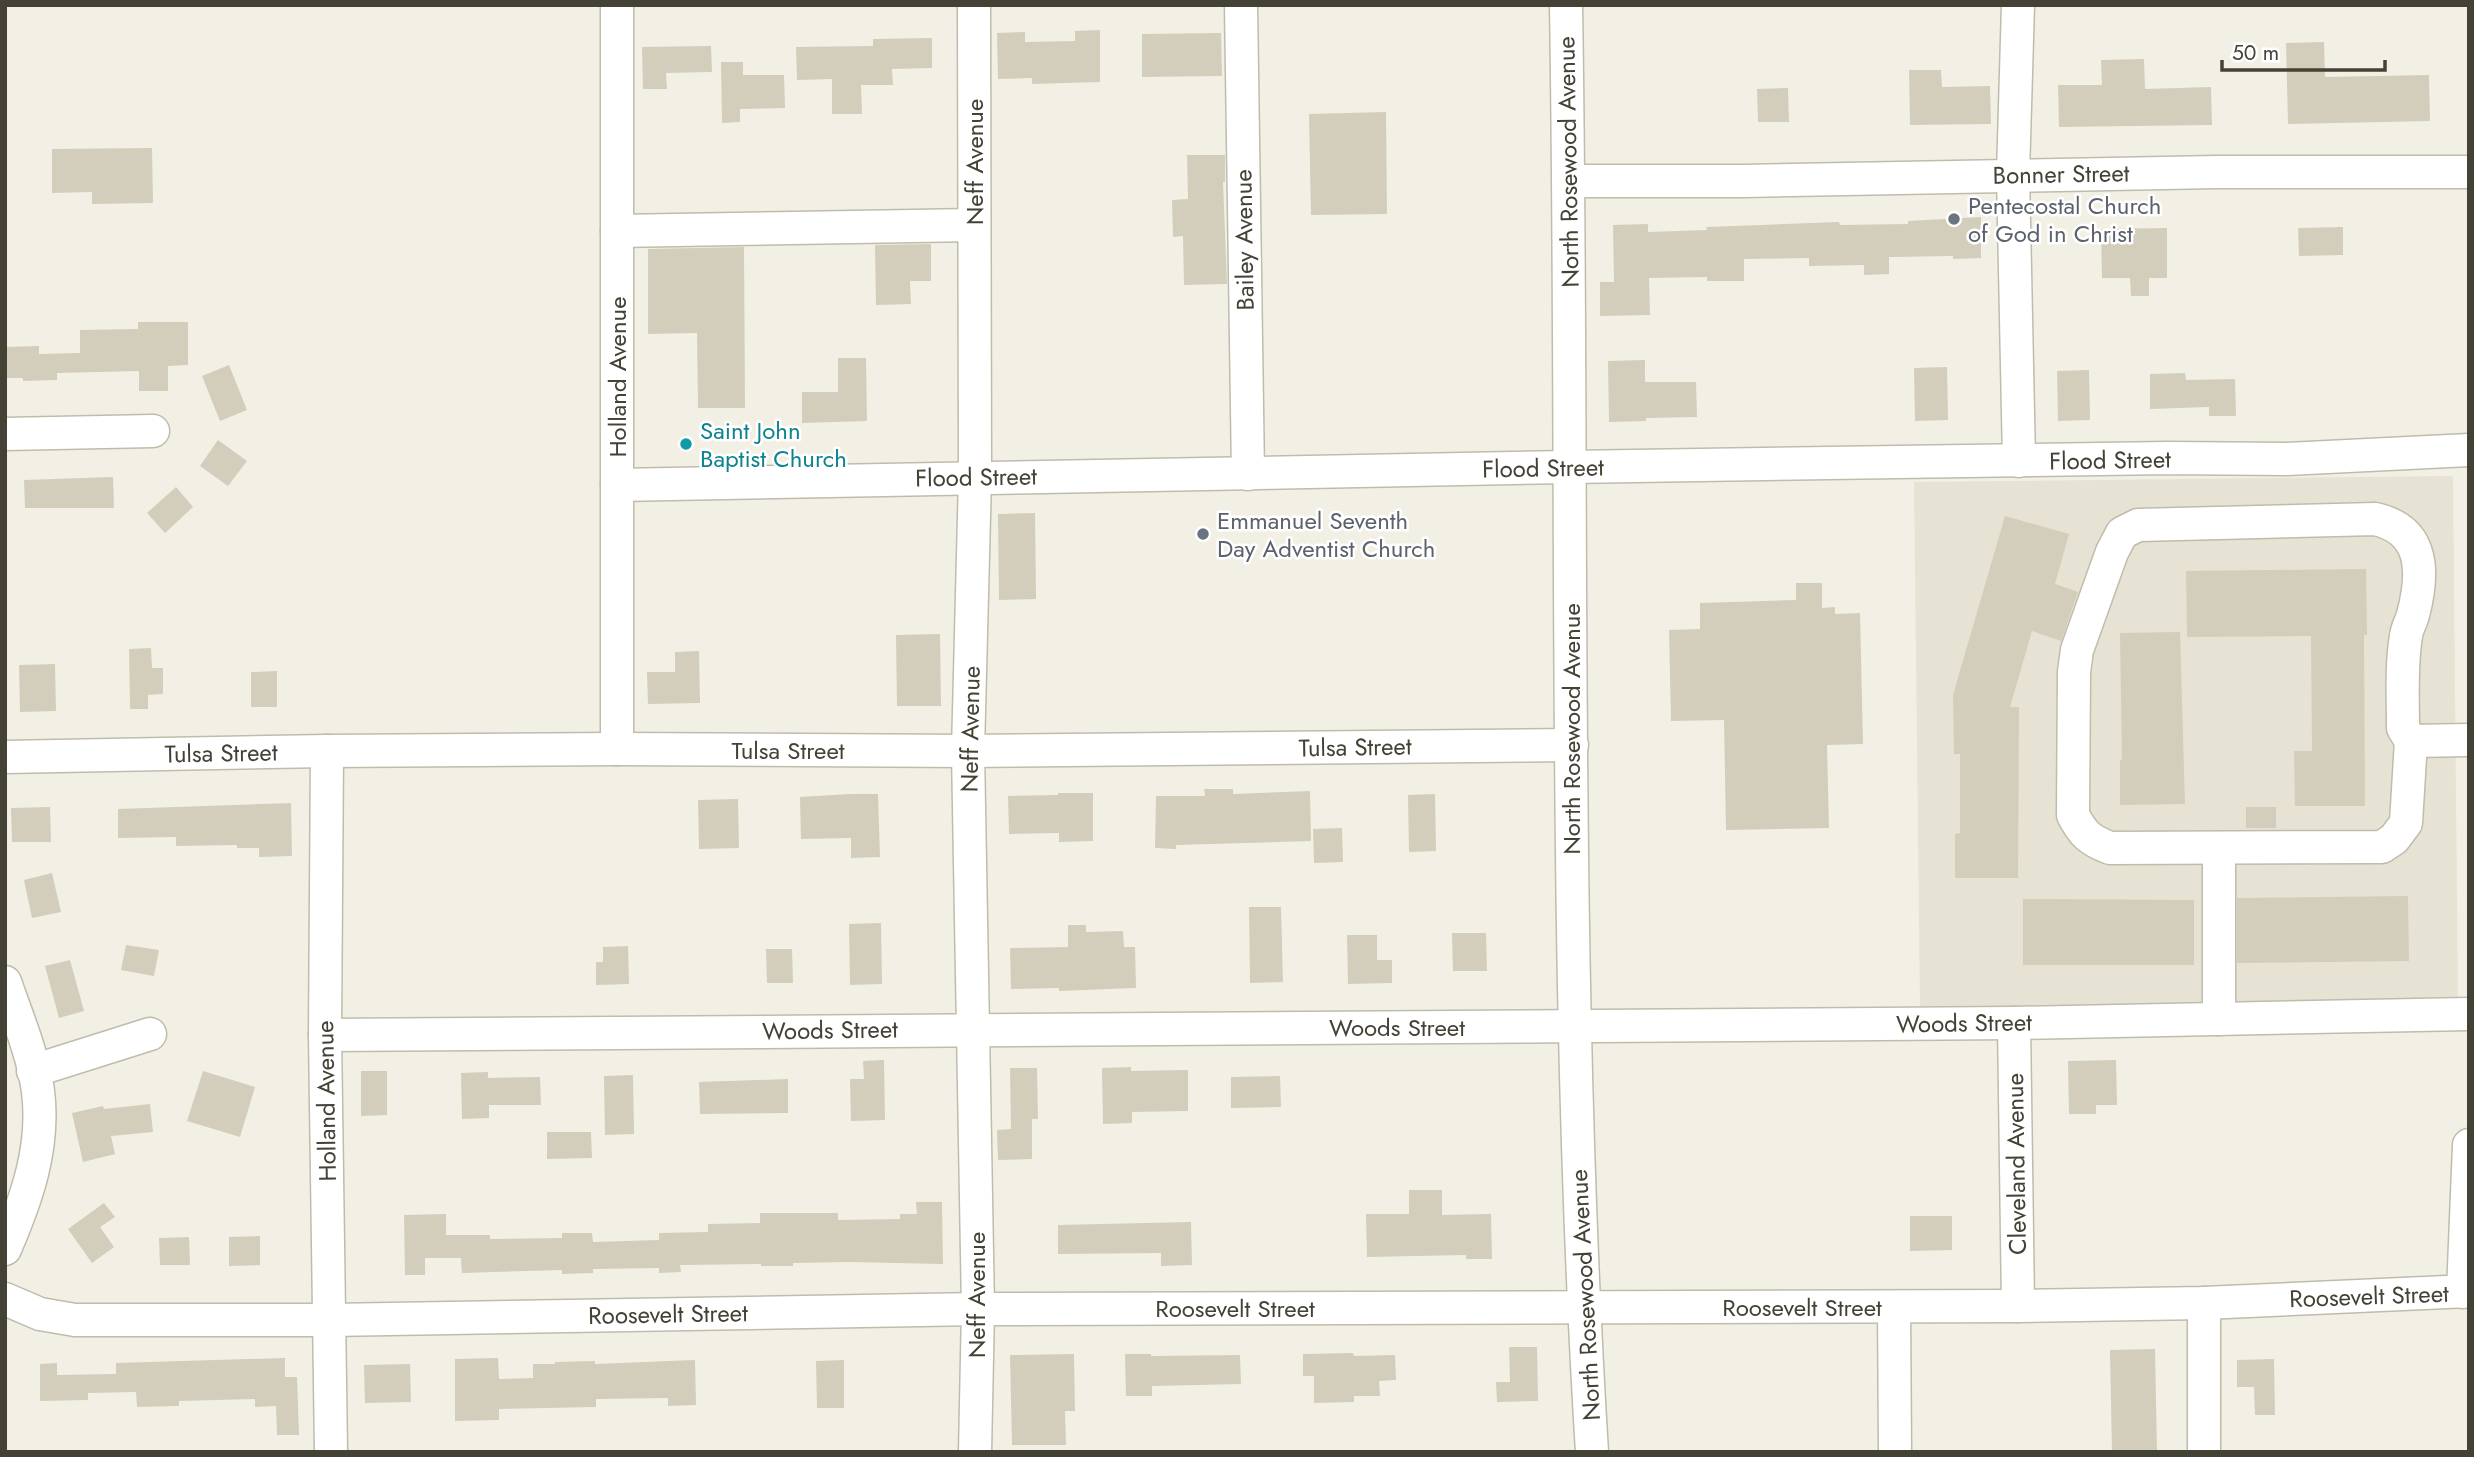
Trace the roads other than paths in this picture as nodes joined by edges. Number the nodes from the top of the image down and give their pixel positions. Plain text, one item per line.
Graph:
1 (617, 5) edge
2 (974, 5) edge
3 (1241, 5) edge
4 (1566, 5) edge
5 (2018, 5) edge
6 (2469, 172) edge
7 (2013, 174) junction
8 (1569, 181) junction
9 (974, 225) junction
10 (617, 231) junction
11 (153, 431) dead end
12 (5, 433) edge
13 (2469, 450) edge
14 (2019, 461) junction
15 (1570, 467) junction
16 (1248, 474) junction
17 (975, 477) junction
18 (617, 485) junction
19 (2469, 740) edge
20 (2412, 741) junction
21 (1572, 745) junction
22 (617, 749) junction
23 (327, 751) junction
24 (968, 751) junction
25 (5, 757) edge
26 (2218, 848) junction
27 (5, 982) edge
28 (2469, 1014) edge
29 (2219, 1019) junction
30 (2014, 1023) junction
31 (1573, 1027) junction
32 (973, 1029) junction
33 (150, 1034) dead end
34 (325, 1035) junction
35 (33, 1071) junction
36 (2469, 1145) edge
37 (5, 1249) edge
38 (2466, 1292) edge
39 (5, 1299) edge
40 (2204, 1303) junction
41 (1583, 1306) junction
42 (2018, 1306) junction
43 (1894, 1307) junction
44 (978, 1309) junction
45 (330, 1320) junction
46 (331, 1452) edge
47 (975, 1452) edge
48 (1592, 1452) edge
49 (1895, 1452) edge
50 (2204, 1452) edge

1 - 10 street, Holland Avenue
2 - 9 street, Neff Avenue
3 - 16 street, Bailey Avenue
4 - 8 street, North Rosewood Avenue
5 - 7 street
6 - 7 street, Bonner Street
7 - 8 street, Bonner Street
7 - 14 street
8 - 15 street, North Rosewood Avenue
9 - 10 street
9 - 17 street, Neff Avenue
10 - 18 street, Holland Avenue
11 - 12 street
13 - 14 street, Flood Street
14 - 15 street, Flood Street
15 - 16 street, Flood Street
15 - 21 street, North Rosewood Avenue
16 - 17 street, Flood Street
17 - 18 street, Flood Street
17 - 24 street, Neff Avenue
18 - 22 street, Holland Avenue
19 - 20 street
20 - 26 street
20 - 26 street
21 - 24 street, Tulsa Street
21 - 31 street, North Rosewood Avenue
22 - 23 street, Tulsa Street
22 - 24 street, Tulsa Street
23 - 25 street, Tulsa Street
23 - 34 street, Holland Avenue
24 - 32 street, Neff Avenue
26 - 29 street
27 - 35 street
28 - 29 street, Woods Street
29 - 30 street, Woods Street
30 - 31 street, Woods Street
30 - 42 street, Cleveland Avenue
31 - 32 street, Woods Street
31 - 41 street, North Rosewood Avenue
32 - 34 street, Woods Street
32 - 44 street, Neff Avenue
33 - 35 street
34 - 45 street, Holland Avenue
35 - 37 street
36 - 38 street
38 - 40 street, Roosevelt Street
39 - 45 street, Roosevelt Street
40 - 42 street, Roosevelt Street
40 - 50 street
41 - 43 street, Roosevelt Street
41 - 44 street, Roosevelt Street
41 - 48 street, North Rosewood Avenue
42 - 43 street, Roosevelt Street
43 - 49 street
44 - 45 street, Roosevelt Street
44 - 47 street, Neff Avenue
45 - 46 street, Holland Avenue

